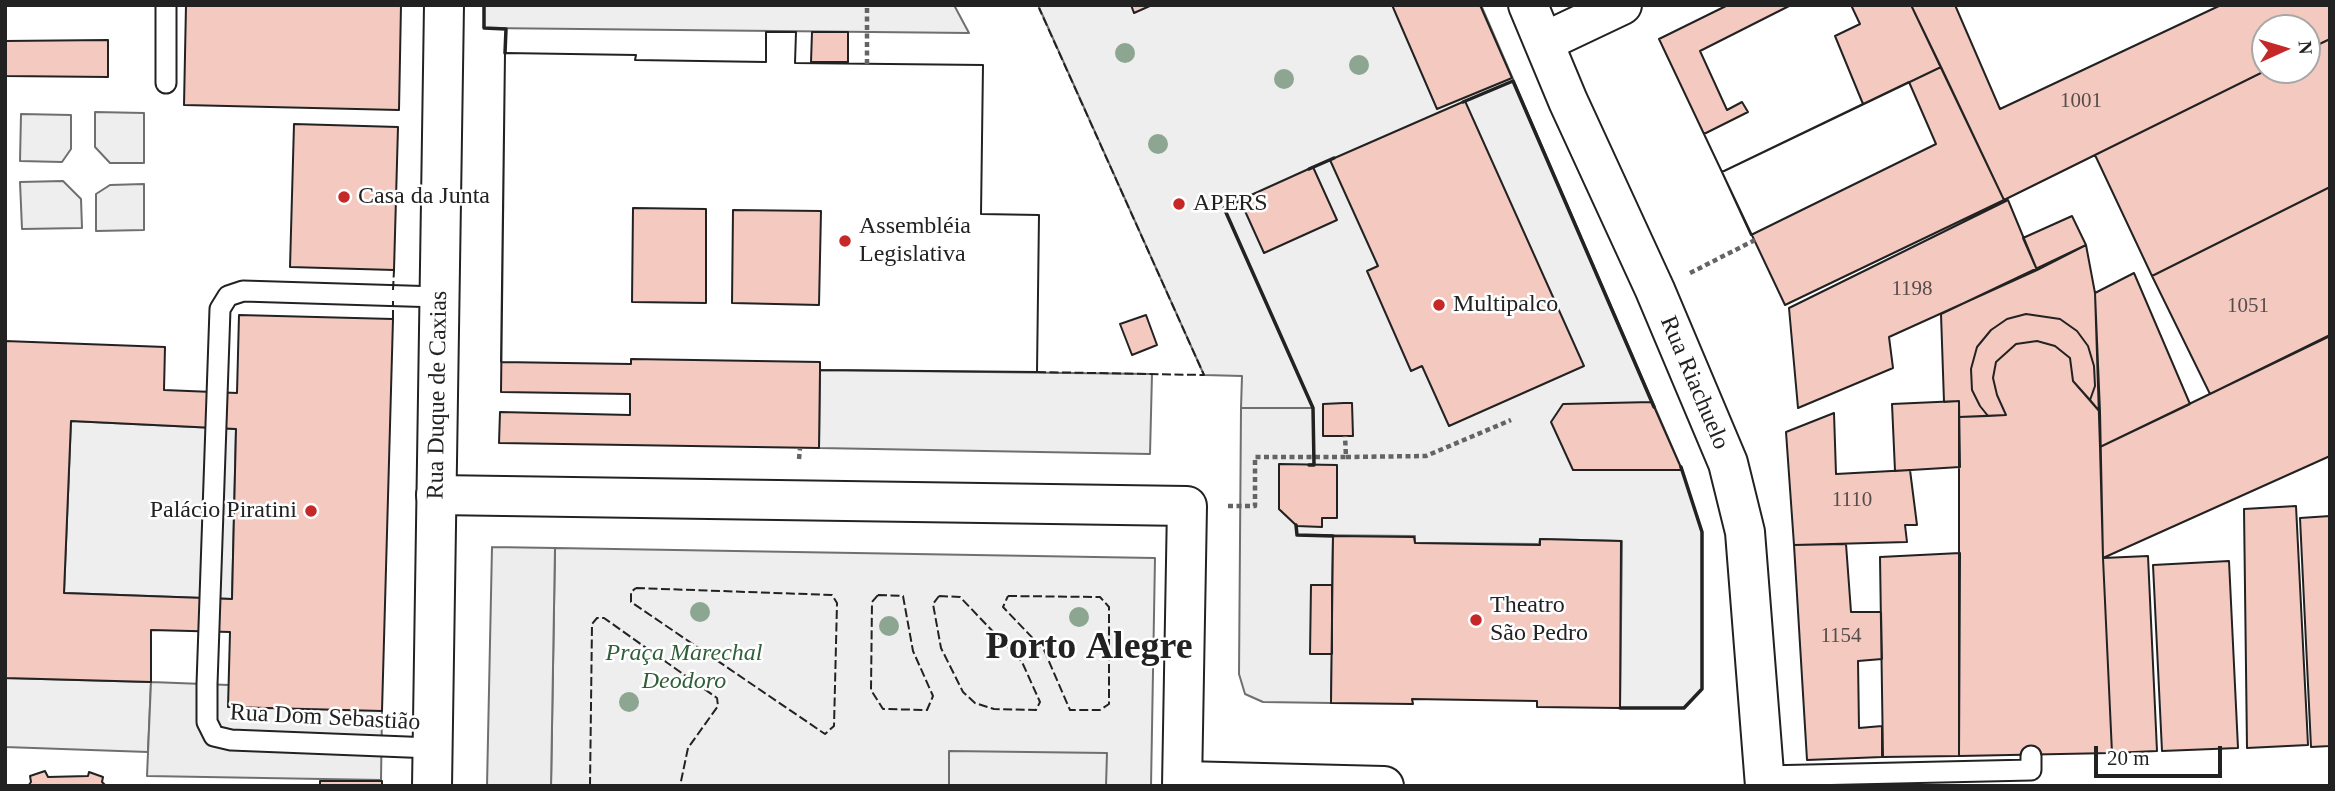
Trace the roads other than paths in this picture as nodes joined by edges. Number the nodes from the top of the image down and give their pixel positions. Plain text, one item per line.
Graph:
1 (166, 5) edge
2 (444, 5) edge
3 (1528, 5) edge
4 (1622, 5) edge
5 (1544, 42) junction
6 (166, 83) dead end
7 (439, 297) junction
8 (436, 495) junction
9 (432, 748) junction
10 (2031, 756) dead end
11 (1764, 781) edge
12 (1183, 783) edge
13 (432, 786) edge
14 (1384, 786) edge

1 - 6 lane
2 - 7 street, Rua Duque de Caxias
3 - 5 street, Rua Riachuelo
4 - 5 street
5 - 11 street, Rua Riachuelo
7 - 8 street, Rua Duque de Caxias
7 - 9 lane, Rua Dom Sebastião
8 - 9 street, Rua Duque de Caxias
8 - 12 street
9 - 13 street, Rua Duque de Caxias
10 - 11 lane
12 - 14 street

